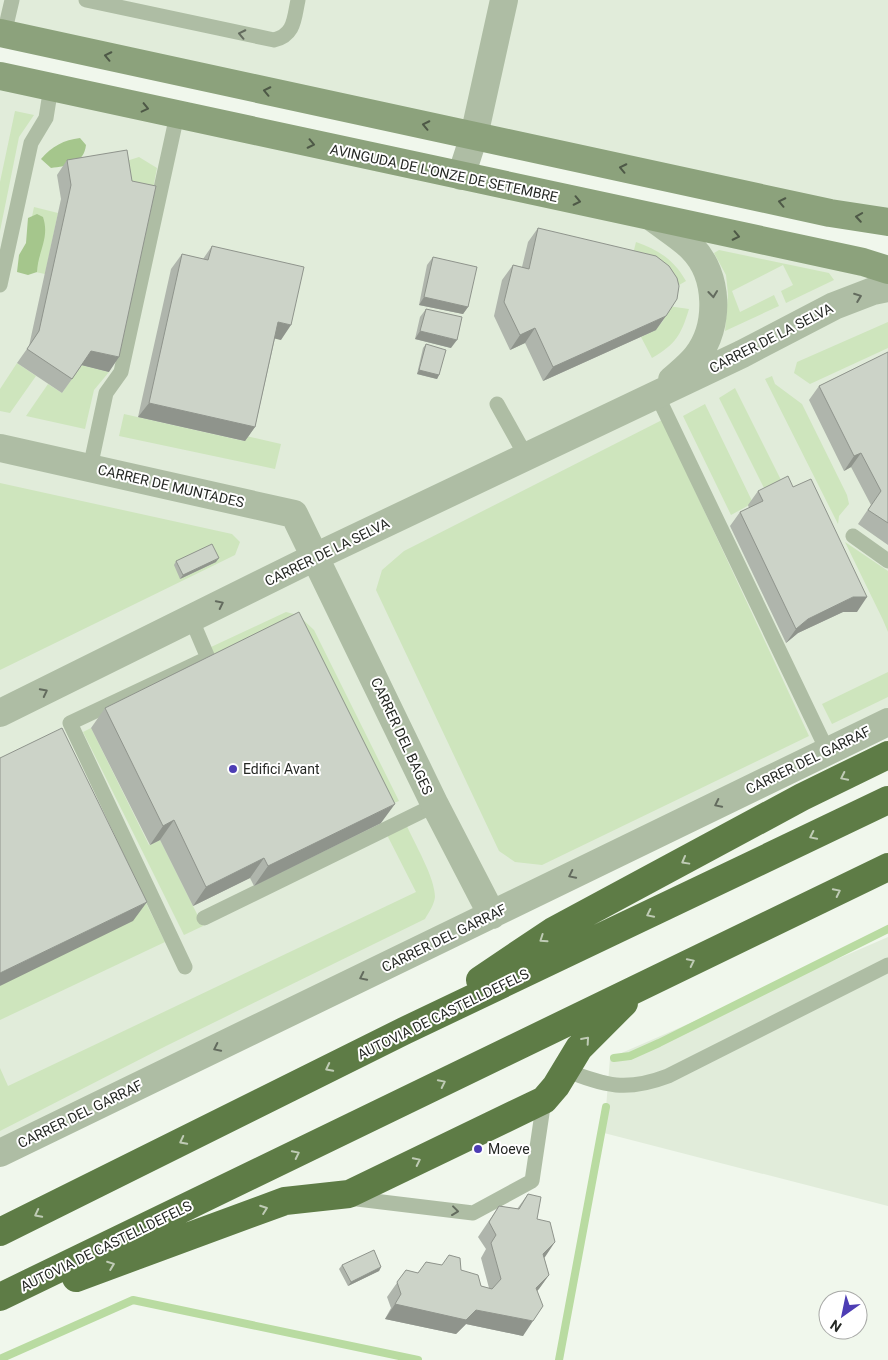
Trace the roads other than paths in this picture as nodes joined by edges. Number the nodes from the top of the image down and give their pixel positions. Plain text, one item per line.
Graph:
1 (12, 0) edge
2 (86, 0) edge
3 (298, 0) edge
4 (504, 0) edge
5 (2, 33) edge
6 (0, 76) edge
7 (51, 87) junction
8 (177, 115) junction
9 (474, 136) junction
10 (461, 176) junction
11 (653, 218) junction
12 (888, 222) edge
13 (888, 270) edge
14 (0, 285) edge
15 (888, 288) edge
16 (657, 395) junction
17 (496, 404) dead end
18 (0, 448) edge
19 (527, 458) junction
20 (90, 468) junction
21 (853, 536) dead end
22 (317, 556) junction
23 (888, 560) edge
24 (191, 618) junction
25 (0, 714) edge
26 (888, 722) edge
27 (827, 750) junction
28 (888, 755) edge
29 (888, 800) edge
30 (434, 805) junction
31 (888, 867) edge
32 (492, 915) junction
33 (204, 918) edge
34 (888, 965) edge
35 (185, 968) dead end
36 (647, 983) junction
37 (404, 1031) junction
38 (564, 1070) junction
39 (544, 1100) junction
40 (0, 1153) edge
41 (337, 1196) junction
42 (0, 1232) edge
43 (0, 1298) edge
44 (0, 1307) edge

1 - 5 lane
3 -> 2 lane
4 - 9 street
9 -> 5 main road
6 - 7 main road, AVINGUDA DE L'ONZE DE SETEMBRE
7 -> 8 main road, AVINGUDA DE L'ONZE DE SETEMBRE
7 - 14 lane
8 -> 10 main road, AVINGUDA DE L'ONZE DE SETEMBRE
8 - 20 lane
9 - 10 street
12 -> 9 main road
10 -> 11 main road, AVINGUDA DE L'ONZE DE SETEMBRE
11 -> 13 main road, AVINGUDA DE L'ONZE DE SETEMBRE
11 -> 16 street, CARRER DE LA SELVA
16 -> 15 street, CARRER DE LA SELVA
16 - 19 street, CARRER DE LA SELVA
16 - 27 lane
17 - 19 lane
18 - 20 street, CARRER DE MUNTADES
19 - 22 street, CARRER DE LA SELVA
20 - 22 street, CARRER DE MUNTADES
21 - 23 lane
24 -> 22 street, CARRER DE LA SELVA
22 - 30 street, CARRER DEL BAGES
25 -> 24 street, CARRER DE LA SELVA
24 - 35 lane
26 - 27 street, CARRER DEL GARRAF
27 -> 32 street, CARRER DEL GARRAF
28 -> 37 highway
29 -> 37 highway, AUTOVIA DE CASTELLDEFELS
30 - 32 street, CARRER DEL BAGES
30 - 33 lane
36 -> 31 highway, AUTOVIA DE CASTELLDEFELS
32 -> 40 street, CARRER DEL GARRAF
34 - 38 lane
38 -> 36 highway
43 -> 36 highway, AUTOVIA DE CASTELLDEFELS
37 -> 42 highway, AUTOVIA DE CASTELLDEFELS
38 - 39 highway
41 -> 39 highway
41 -> 39 lane
44 -> 41 highway

